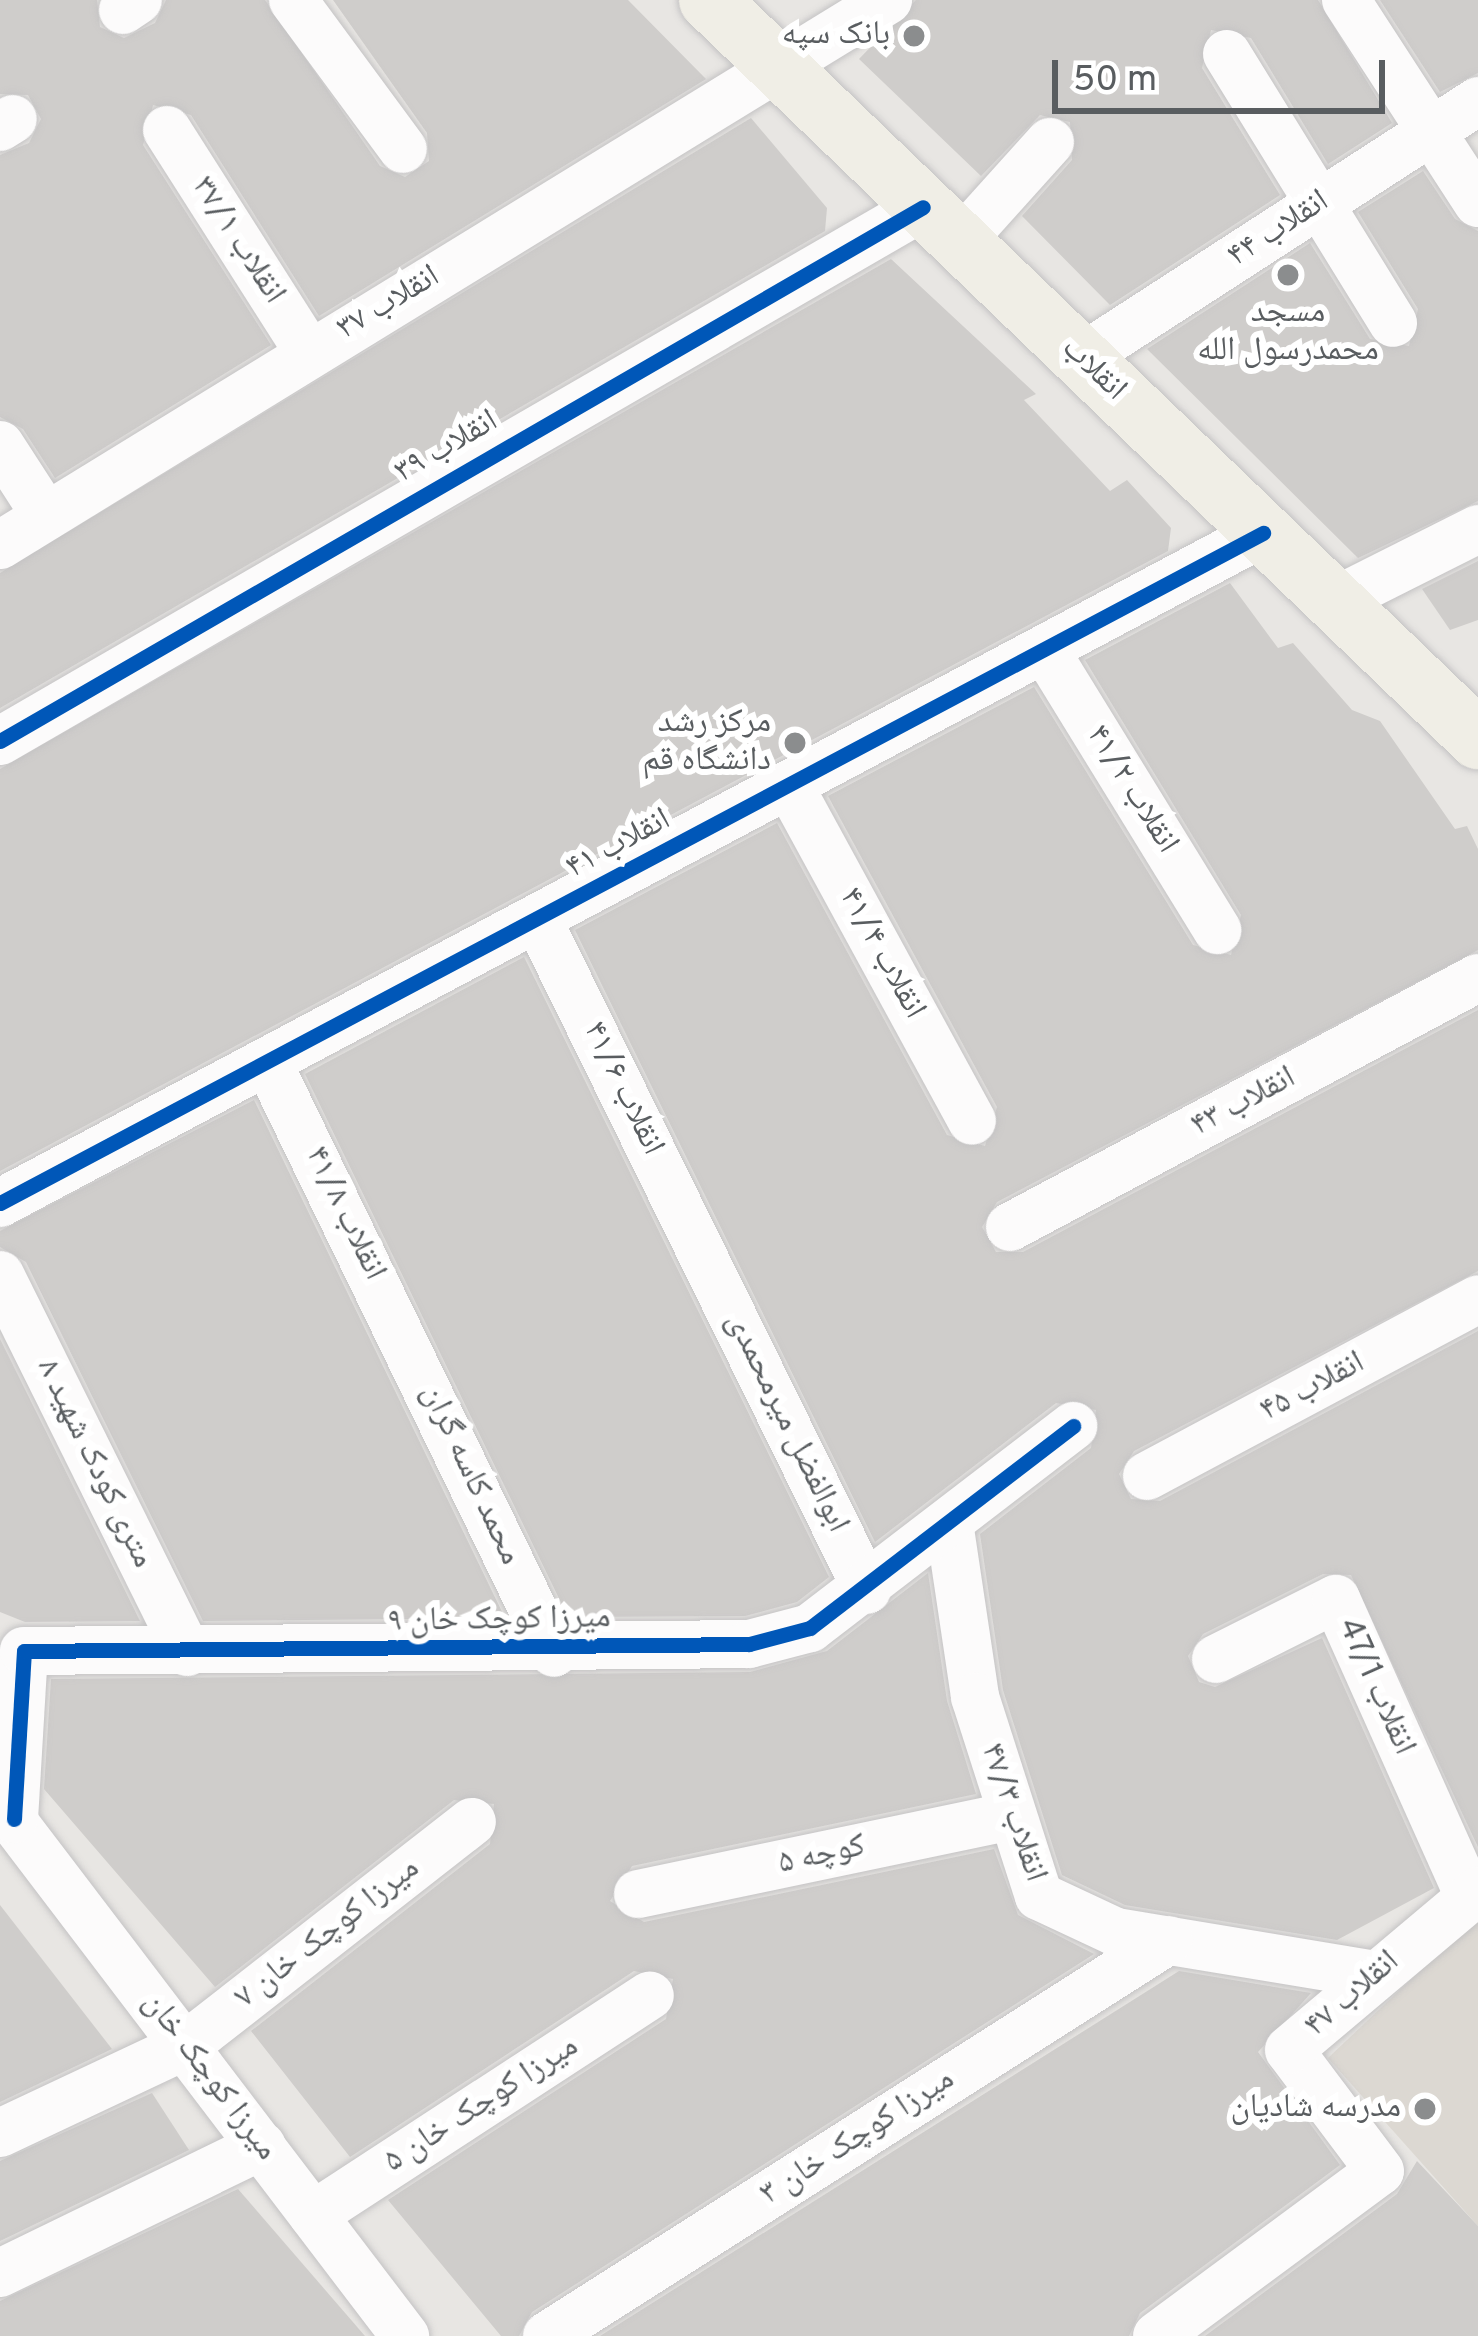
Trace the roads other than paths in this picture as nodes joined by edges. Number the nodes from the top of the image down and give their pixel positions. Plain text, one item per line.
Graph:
1 (709, 0) edge
2 (888, 0) edge
3 (1346, 0) edge
4 (306, 6) edge
5 (1226, 54) dead end
6 (782, 70) junction
7 (1478, 101) edge
8 (166, 130) dead end
9 (1432, 131) junction
10 (1050, 142) dead end
11 (403, 149) dead end
12 (1478, 202) edge
13 (1316, 206) junction
14 (941, 225) junction
15 (1393, 323) dead end
16 (308, 351) junction
17 (1081, 358) junction
18 (0, 445) edge
19 (46, 516) junction
20 (1478, 529) edge
21 (1263, 533) junction
22 (0, 545) edge
23 (1337, 600) junction
24 (1045, 650) junction
25 (1478, 739) edge
26 (0, 742) edge
27 (790, 787) junction
28 (539, 922) junction
29 (1217, 930) dead end
30 (1478, 978) edge
31 (270, 1066) junction
32 (972, 1121) dead end
33 (0, 1202) edge
34 (1010, 1227) dead end
35 (704, 1256) joint
36 (0, 1275) edge
37 (1478, 1299) edge
38 (417, 1362) joint
39 (1073, 1426) dead end
40 (1148, 1476) dead end
41 (950, 1529) junction
42 (867, 1590) junction
43 (188, 1652) junction
44 (554, 1653) junction
45 (1216, 1659) dead end
46 (5, 1816) edge
47 (1006, 1817) junction
48 (472, 1822) dead end
49 (638, 1894) dead end
50 (1474, 1894) edge
51 (1169, 1940) junction
52 (1376, 1975) junction
53 (650, 1995) dead end
54 (185, 2046) junction
55 (0, 2133) edge
56 (262, 2146) junction
57 (313, 2215) junction
58 (0, 2273) edge
59 (405, 2336) edge
60 (547, 2336) edge
61 (1157, 2336) edge

1 - 6 main road, انقلاب
2 - 6 street, انقلاب ۳۷
3 - 9 street
4 - 11 street
5 - 13 street
6 - 14 main road, انقلاب
6 - 16 street, انقلاب ۳۷
7 - 9 street, انقلاب ۴۴
8 - 16 street, انقلاب ۳۷/۱
9 - 12 street
9 - 13 street, انقلاب ۴۴
10 - 14 street, انقلاب ۳۹
13 - 15 street
13 - 17 street, انقلاب ۴۴
14 - 17 main road, انقلاب
14 - 26 street, انقلاب ۳۹
16 - 19 street, انقلاب ۳۷
17 - 21 main road, انقلاب
18 - 19 street
19 - 22 street, انقلاب ۳۷
20 - 23 street
21 - 23 main road, انقلاب
21 - 24 street, انقلاب ۴۱
23 - 25 main road, انقلاب
24 - 27 street, انقلاب ۴۱
24 - 29 street, انقلاب ۴۱/۲
27 - 28 street, انقلاب ۴۱
27 - 32 street, انقلاب ۴۱/۴
28 - 31 street, انقلاب ۴۱
28 - 35 street, انقلاب ۴۱/۶
30 - 34 street, انقلاب ۴۳
31 - 33 street, انقلاب ۴۱
31 - 38 street, انقلاب ۴۱/۸
35 - 42 street, ابوالفضل میرمحمدی
36 - 43 street, ۸ متری کودک شهید
37 - 40 street, انقلاب ۴۵
38 - 44 street, محمد کاسه گران
39 - 41 street, میرزا کوچک خان ۹
41 - 42 street, میرزا کوچک خان ۹
41 - 47 street, انقلاب ۴۷/۳
42 - 44 street, میرزا کوچک خان ۹
43 - 44 street, میرزا کوچک خان ۹
43 - 46 street, میرزا کوچک خان ۹
45 - 50 street, انقلاب 47/1
46 - 54 street, میرزا کوچک خان
47 - 49 street, کوچه ۵
47 - 51 street, انقلاب ۴۷/۳
48 - 54 street, میرزا کوچک خان ۷
50 - 52 street, انقلاب ۴۷
51 - 52 street, انقلاب ۴۷/۳
51 - 60 street, میرزا کوچک خان ۳
52 - 61 street, انقلاب ۴۷
53 - 57 street, میرزا کوچک خان ۵
54 - 55 street, میرزا کوچک خان ۷
54 - 56 street, میرزا کوچک خان
56 - 57 street, میرزا کوچک خان
56 - 58 street
57 - 59 street, میرزا کوچک خان

